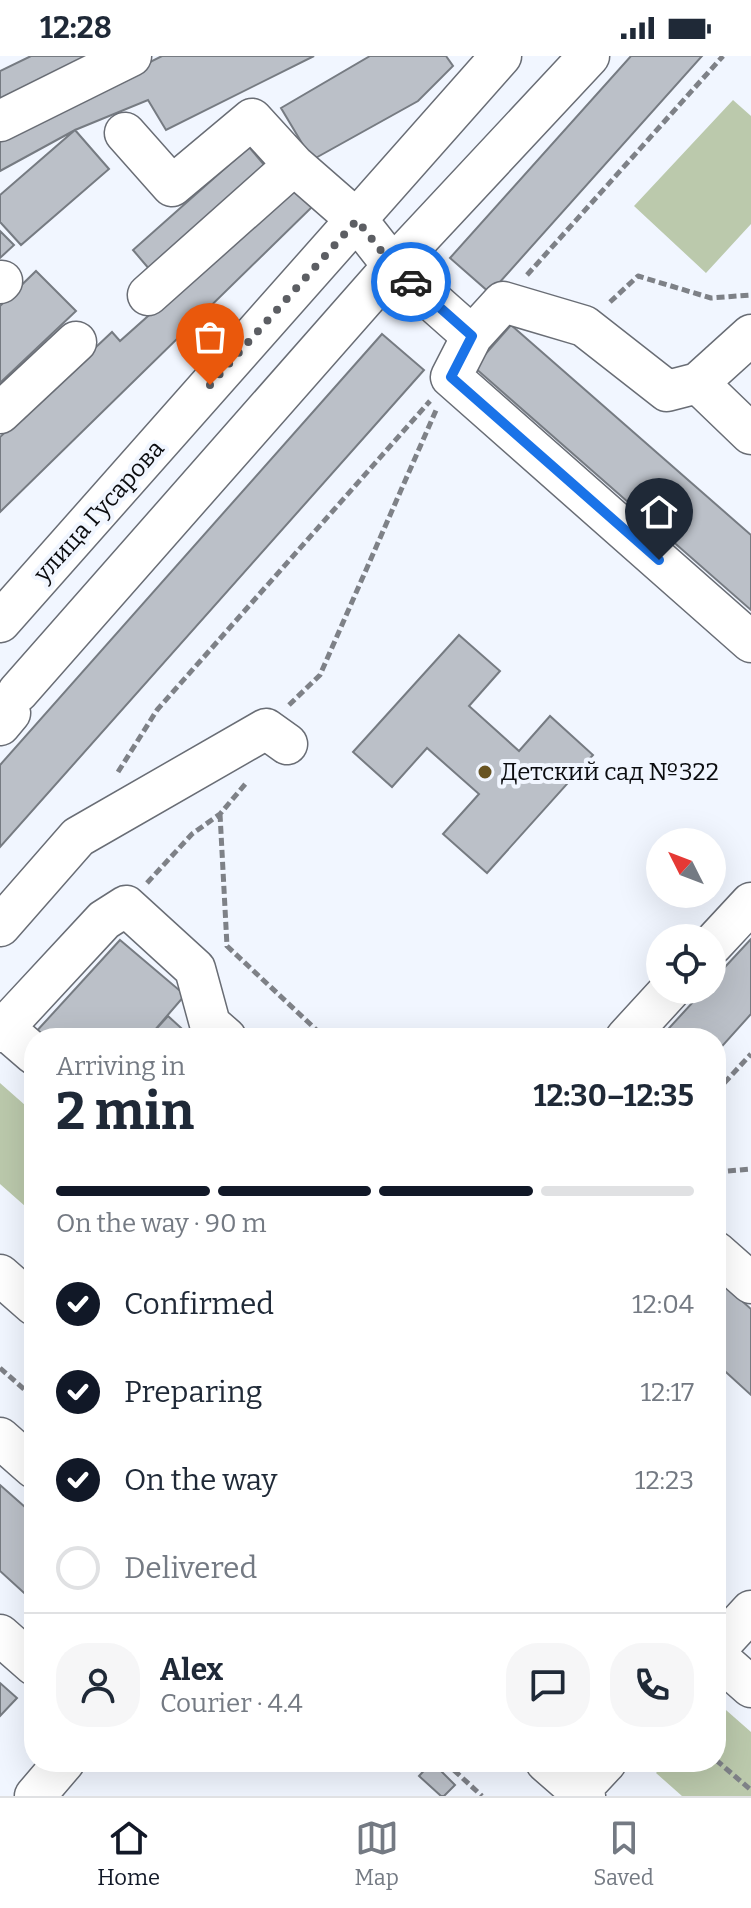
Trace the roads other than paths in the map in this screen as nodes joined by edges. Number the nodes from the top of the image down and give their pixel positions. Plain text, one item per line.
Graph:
1 (131, 56) edge
2 (501, 56) edge
3 (589, 56) edge
4 (0, 121) edge
5 (125, 133) dead end
6 (294, 165) junction
7 (357, 220) junction
8 (393, 266) junction
9 (148, 295) dead end
10 (751, 335) edge
11 (472, 336) junction
12 (76, 342) dead end
13 (698, 383) junction
14 (0, 413) edge
15 (751, 434) edge
16 (0, 622) edge
17 (751, 642) edge
18 (9, 710) edge
19 (277, 736) road end
20 (751, 903) edge
21 (0, 926) edge
22 (726, 930) edge
23 (657, 1004) edge
24 (215, 1028) edge
25 (635, 1028) edge
26 (2, 1030) edge
27 (24, 1046) edge
28 (726, 1261) edge
29 (0, 1275) edge
30 (751, 1283) edge
31 (24, 1296) edge
32 (0, 1438) edge
33 (24, 1459) edge
34 (751, 1611) edge
35 (0, 1635) edge
36 (726, 1638) edge
37 (24, 1656) edge
38 (726, 1665) edge
39 (751, 1687) edge
40 (55, 1772) edge
41 (558, 1772) edge
42 (598, 1772) edge
43 (582, 1793) edge
44 (35, 1796) edge

1 - 4 street
2 - 7 street, улица Гусарова
3 - 8 street
5 - 6 street
6 - 7 street
6 - 9 street
7 - 8 street
7 - 16 street, улица Гусарова
8 - 11 street
8 - 18 street
10 - 13 street
11 - 13 street
11 - 17 street
12 - 14 street
13 - 15 street
19 - 21 street
20 - 22 street
23 - 25 street
24 - 26 street
26 - 27 street
28 - 30 street
29 - 31 street
32 - 33 street
34 - 36 street
35 - 37 street
38 - 39 street
40 - 44 street
41 - 43 street
42 - 43 street

